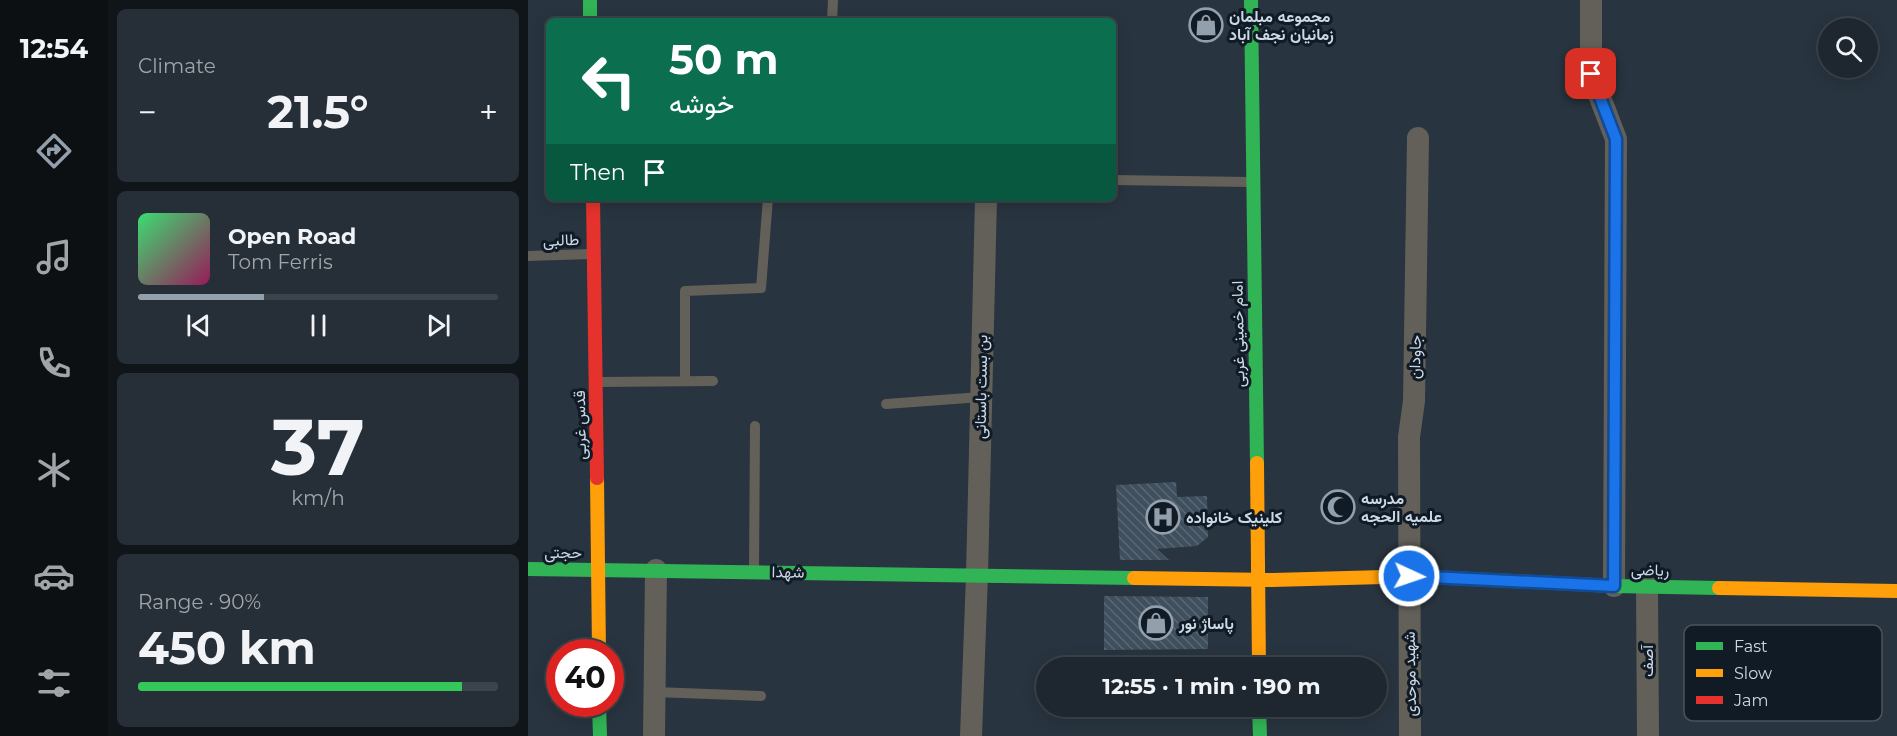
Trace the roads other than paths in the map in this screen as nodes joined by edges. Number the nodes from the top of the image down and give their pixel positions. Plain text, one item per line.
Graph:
1 (590, 0) edge
2 (833, 0) edge
3 (1251, 0) edge
4 (1591, 0) edge
5 (591, 18) edge
6 (832, 18) edge
7 (1418, 138) dead end
8 (1116, 180) edge
9 (1253, 182) junction
10 (593, 201) edge
11 (768, 201) edge
12 (986, 201) edge
13 (594, 254) junction
14 (528, 256) edge
15 (685, 381) junction
16 (713, 381) dead end
17 (596, 382) junction
18 (981, 397) junction
19 (886, 404) dead end
20 (755, 426) dead end
21 (598, 568) junction
22 (528, 569) edge
23 (656, 570) junction
24 (754, 571) junction
25 (977, 575) junction
26 (1409, 576) junction
27 (1258, 580) junction
28 (1614, 586) junction
29 (1647, 587) junction
30 (1897, 591) edge
31 (599, 639) edge
32 (1259, 657) edge
33 (655, 692) junction
34 (761, 696) dead end
35 (600, 717) edge
36 (1259, 717) edge
37 (600, 736) edge
38 (654, 736) edge
39 (971, 736) edge
40 (1260, 736) edge
41 (1410, 736) edge
42 (1648, 736) edge

1 - 5 street
2 - 6 lane
3 - 9 street, امام خمینی غربی
4 - 28 street
7 - 26 street, جاودان
8 - 9 lane
9 - 27 street, امام خمینی غربی
10 - 13 street, قدس غربی
11 - 15 lane
12 - 18 street, بن بست باستانی
13 - 14 lane, طالبی
13 - 17 street, قدس غربی
15 - 16 lane
15 - 17 lane
17 - 21 street, قدس غربی
18 - 19 lane
18 - 25 street, بن بست باستانی
20 - 24 lane
21 - 22 street, حجتی
21 - 23 street, شهدا
21 - 31 street, قدس غربی
23 - 24 street, شهدا
23 - 33 street
24 - 25 street, شهدا
25 - 27 street, شهدا
25 - 39 street
26 - 27 street, ریاضی
26 - 28 street, ریاضی
26 - 41 street, شهید موحدی
27 - 32 street, امام خمینی غربی
28 - 29 street, ریاضی
29 - 30 street, ریاضی
29 - 42 street, آصف
33 - 34 lane
33 - 38 street
35 - 37 street
36 - 40 street

